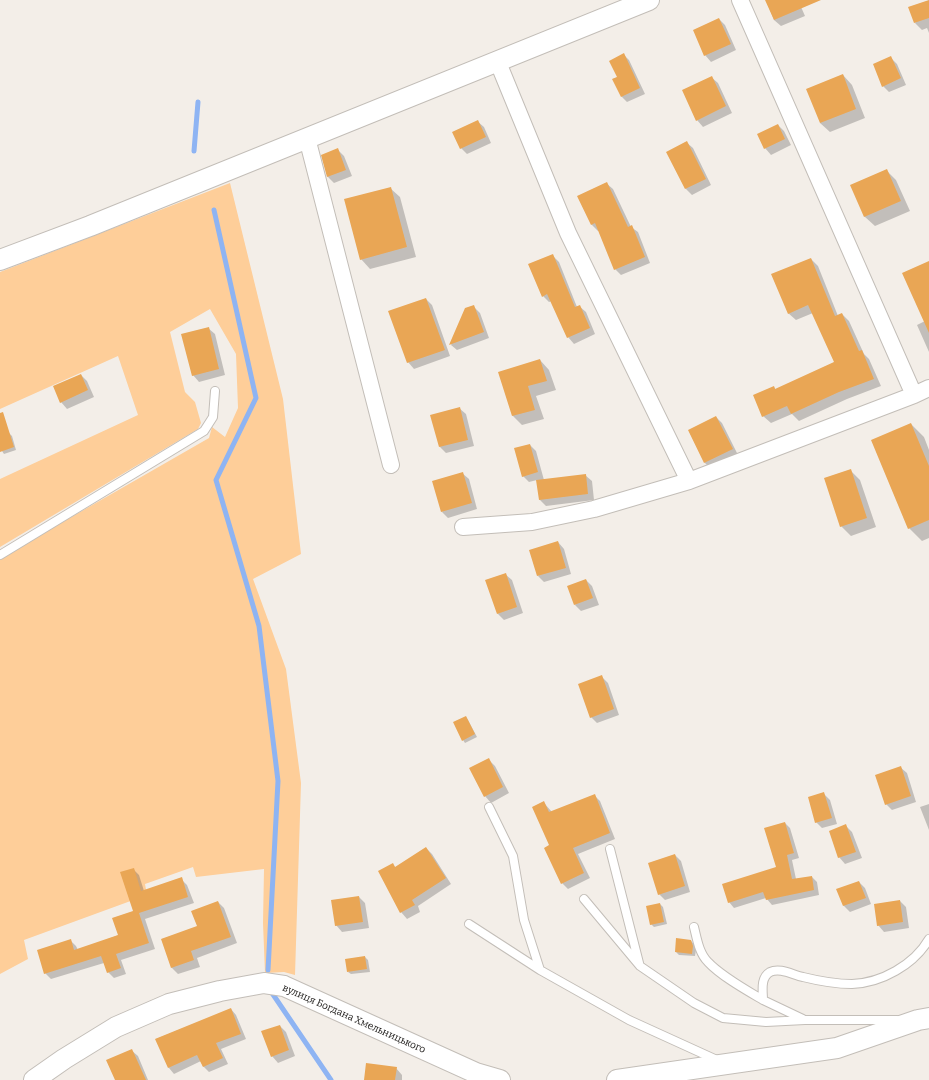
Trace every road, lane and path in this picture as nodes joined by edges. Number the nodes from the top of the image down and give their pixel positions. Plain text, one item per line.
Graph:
1 (649, 0) edge
2 (740, 0) edge
3 (497, 60) junction
4 (307, 138) junction
5 (0, 260) edge
6 (929, 388) edge
7 (215, 391) dead end
8 (914, 395) junction
9 (391, 466) dead end
10 (689, 481) junction
11 (463, 527) dead end
12 (0, 555) edge
13 (489, 807) dead end
14 (610, 849) dead end
15 (584, 899) dead end
16 (469, 924) dead end
17 (694, 927) dead end
18 (929, 939) edge
19 (640, 966) junction
20 (540, 970) junction
21 (763, 1000) junction
22 (925, 1017) edge
23 (805, 1020) junction
24 (727, 1065) junction
25 (34, 1080) edge
26 (500, 1080) edge
27 (617, 1080) edge

1 - 3 street
2 - 8 street
3 - 4 street
3 - 10 street
4 - 5 street
4 - 9 street
6 - 8 street
7 - 12 lane
8 - 10 street
10 - 11 street
13 - 20 lane
14 - 19 lane
15 - 19 lane
16 - 20 lane
17 - 21 lane
18 - 21 lane
19 - 23 lane
20 - 24 lane
21 - 23 lane
22 - 23 lane
22 - 24 street
24 - 27 street
25 - 26 street, вулиця Богдана Хмельницького

